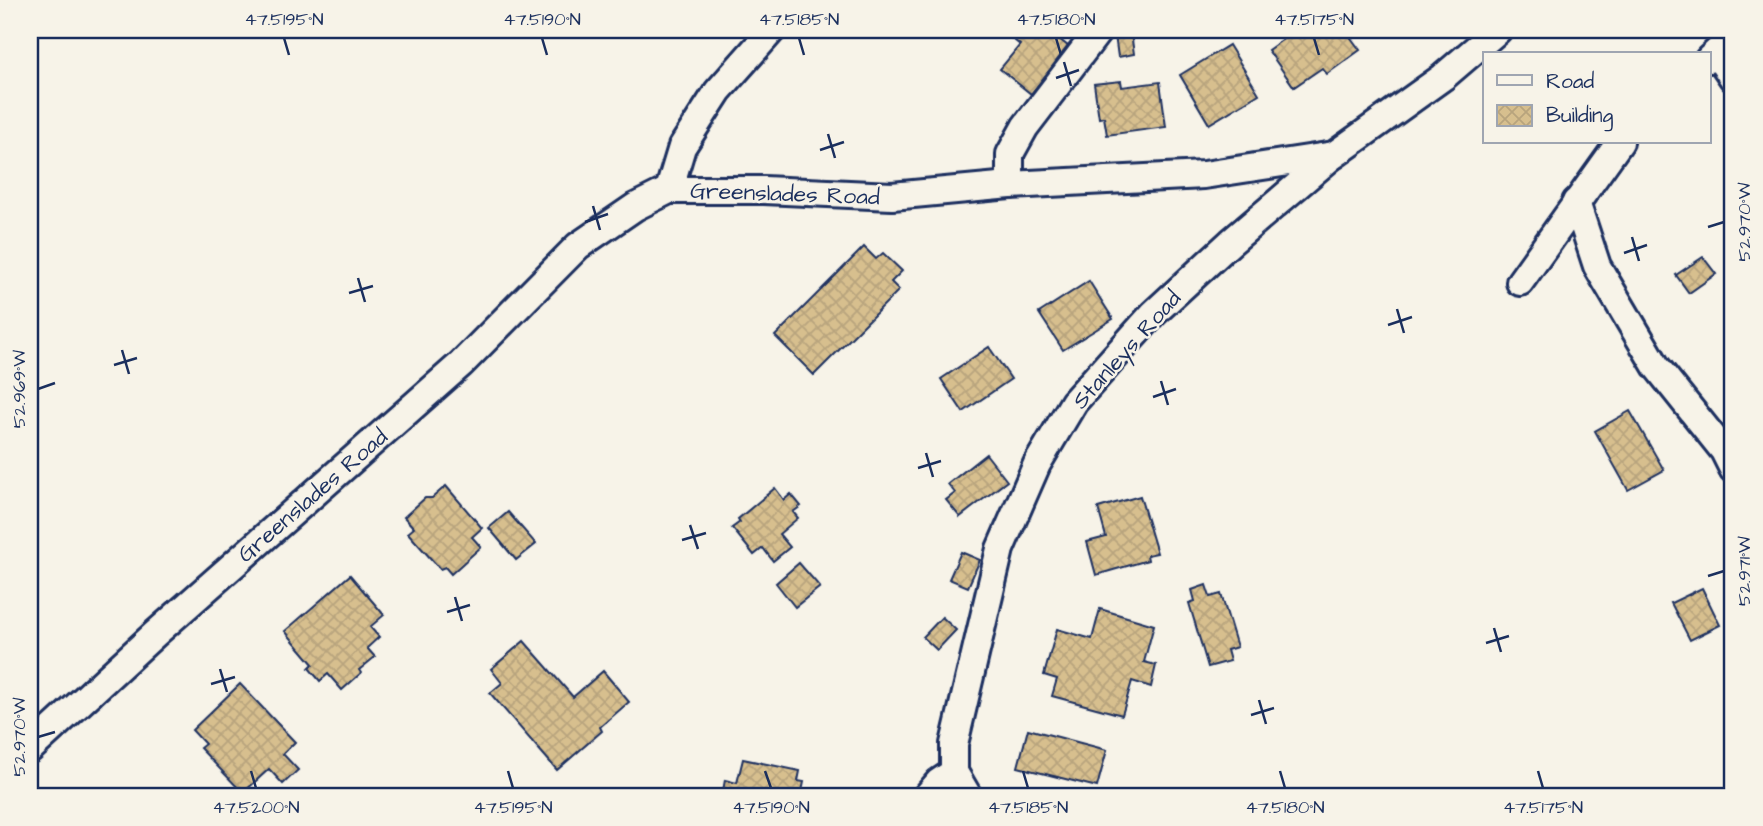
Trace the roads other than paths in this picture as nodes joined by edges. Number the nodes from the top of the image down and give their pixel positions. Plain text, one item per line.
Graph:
1 (772, 30) edge
2 (1099, 30) edge
3 (1499, 30) edge
4 (1719, 50) edge
5 (1733, 78) edge
6 (1619, 144) edge
7 (1334, 155) junction
8 (1010, 185) junction
9 (669, 190) junction
10 (1576, 202) junction
11 (1520, 282) dead end
12 (1733, 469) edge
13 (30, 750) edge
14 (954, 772) junction
15 (927, 796) edge
16 (968, 796) edge

1 - 9 street
2 - 8 street
3 - 7 street, Greenslades Road
4 - 5 street
6 - 10 street
7 - 8 street, Greenslades Road
7 - 14 street, Stanleys Road
8 - 9 street, Greenslades Road
9 - 13 street, Greenslades Road
10 - 11 street
10 - 12 street
14 - 15 street
14 - 16 street

